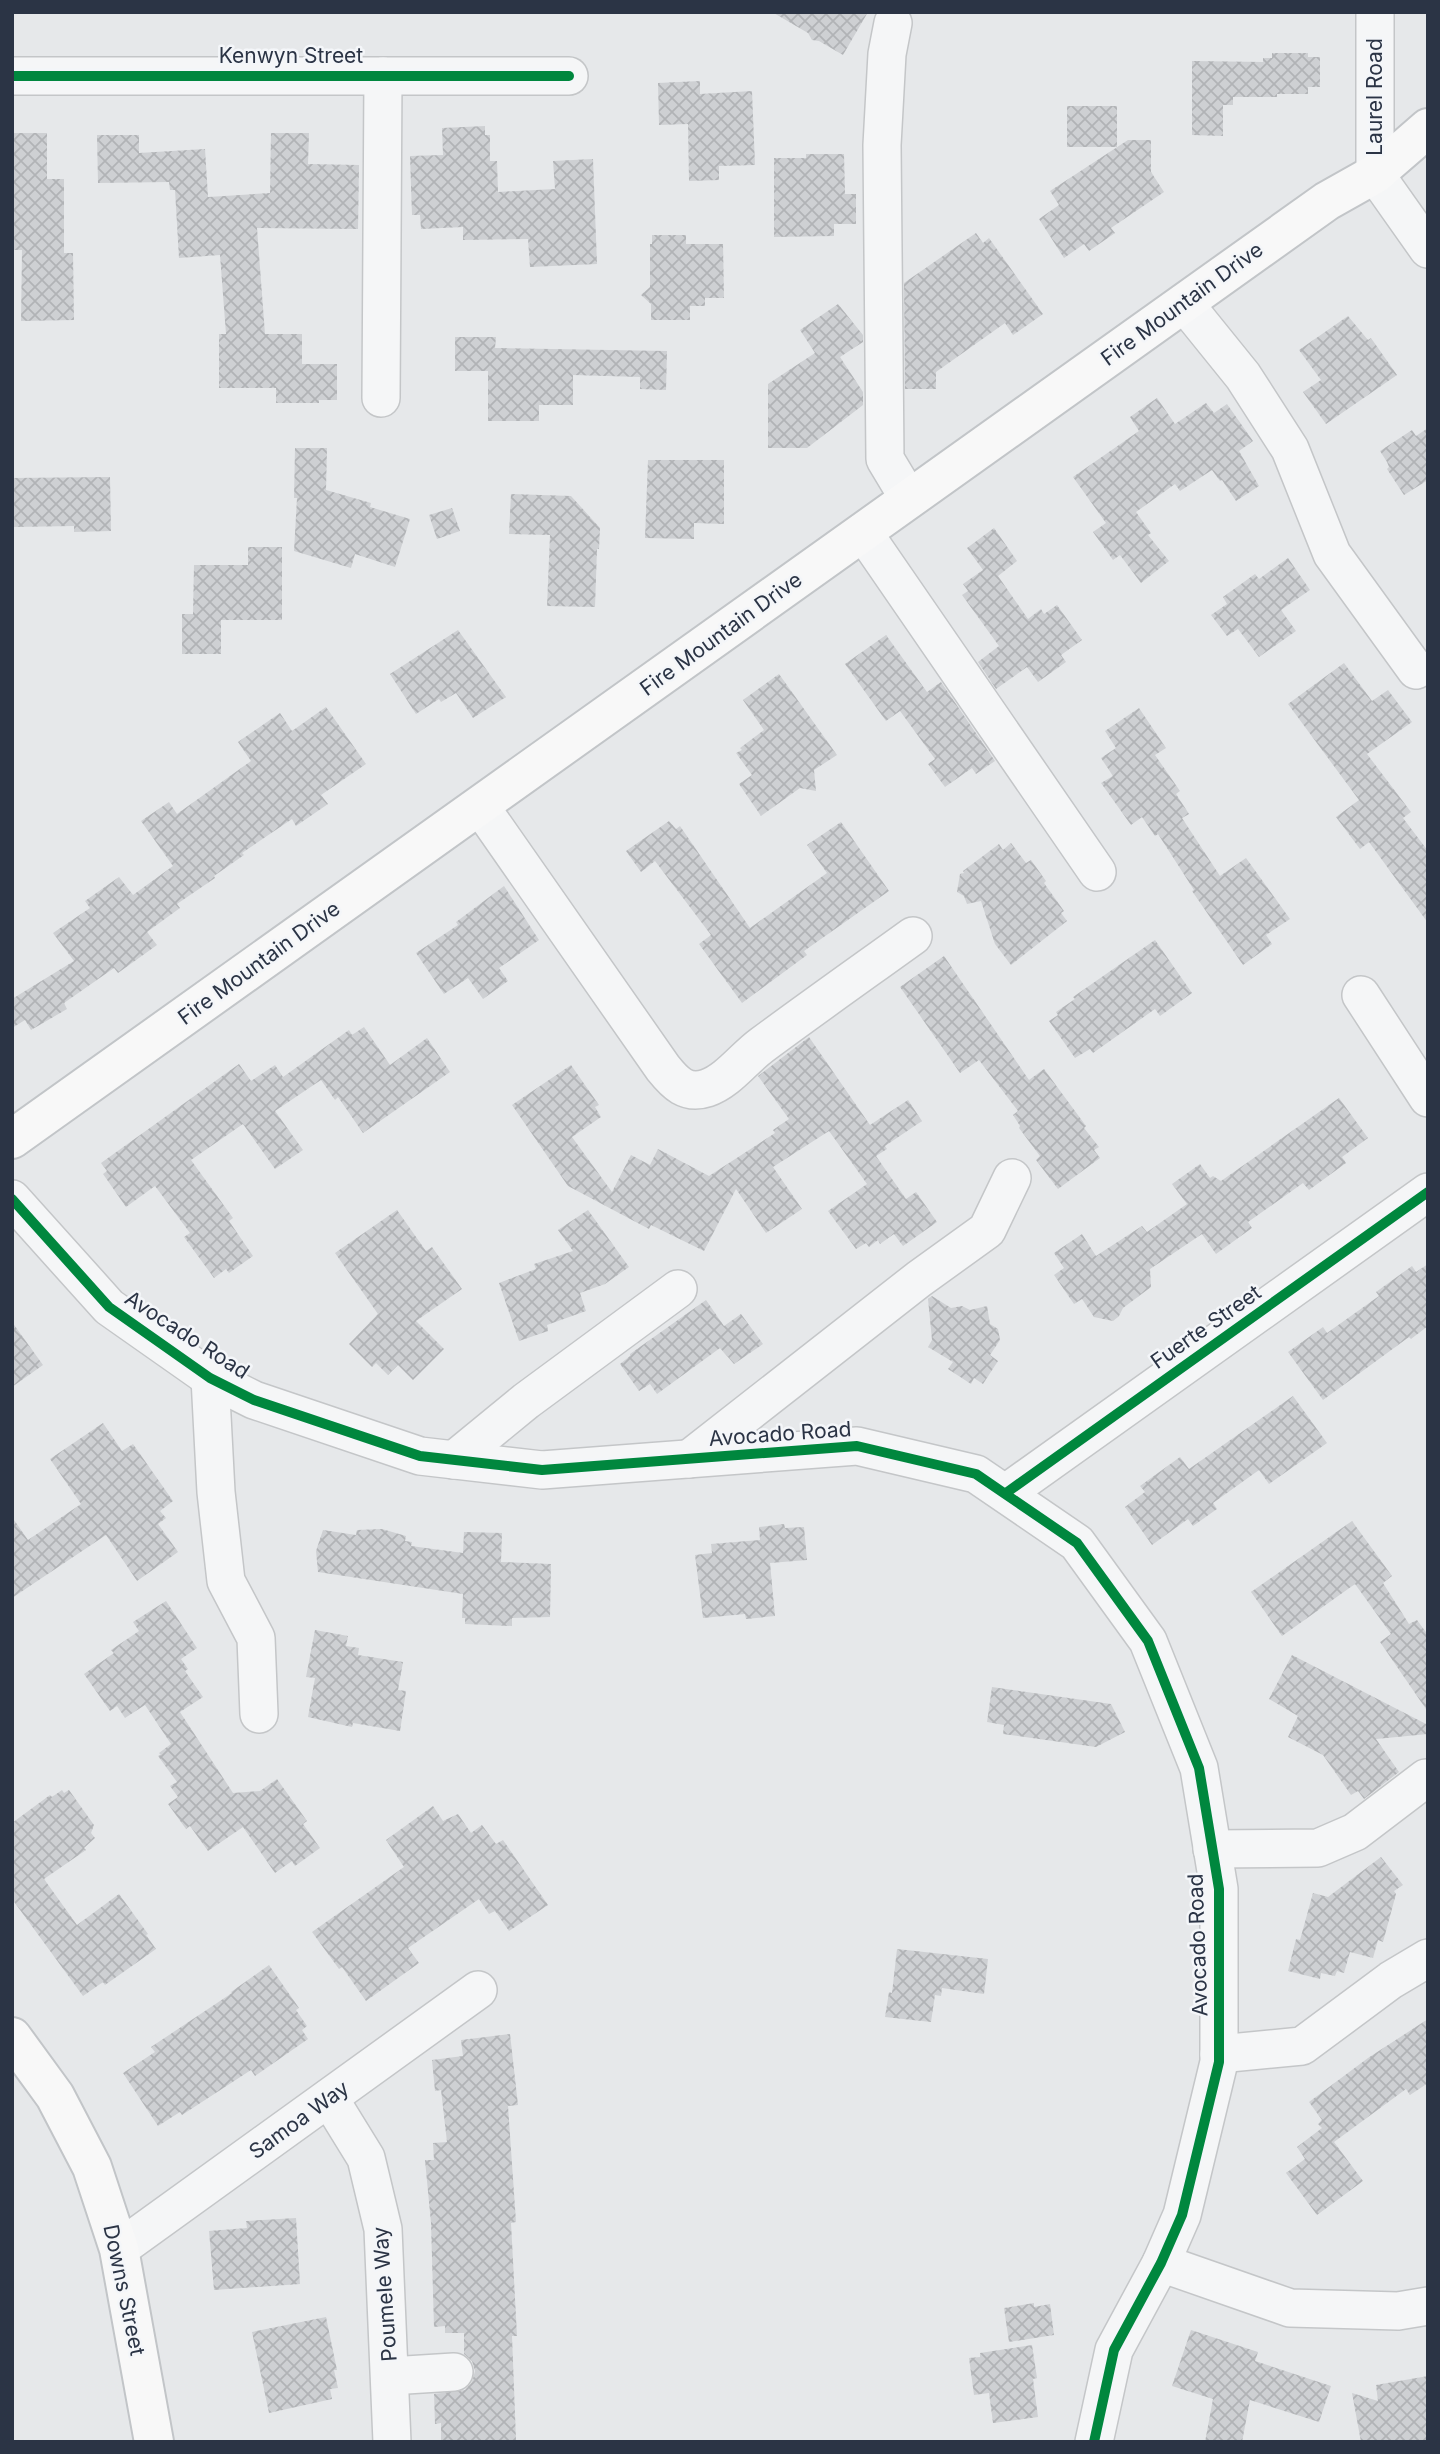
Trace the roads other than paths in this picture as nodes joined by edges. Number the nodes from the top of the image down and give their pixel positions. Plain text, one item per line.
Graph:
1 (1375, 12) edge
2 (893, 23) dead end
3 (12, 76) edge
4 (383, 76) junction
5 (569, 76) dead end
6 (1428, 128) edge
7 (1375, 174) junction
8 (1428, 249) edge
9 (1184, 303) junction
10 (381, 398) dead end
11 (909, 499) junction
12 (863, 533) junction
13 (1416, 670) dead end
14 (480, 806) junction
15 (1097, 872) dead end
16 (914, 936) dead end
17 (1361, 995) dead end
18 (1428, 1098) edge
19 (12, 1139) edge
20 (1012, 1178) dead end
21 (1428, 1192) edge
22 (12, 1199) edge
23 (678, 1289) dead end
24 (210, 1378) junction
25 (688, 1459) junction
26 (454, 1460) junction
27 (1006, 1493) junction
28 (259, 1714) dead end
29 (1426, 1778) dead end
30 (1212, 1849) junction
31 (1428, 1958) edge
32 (478, 1990) dead end
33 (12, 2037) edge
34 (1219, 2054) junction
35 (329, 2098) junction
36 (119, 2249) junction
37 (1161, 2263) junction
38 (1428, 2306) edge
39 (454, 2372) dead end
40 (390, 2376) junction
41 (154, 2442) edge
42 (392, 2442) edge
43 (1094, 2442) edge

1 - 7 street, Laurel Road
2 - 11 street
3 - 4 street, Kenwyn Street
4 - 5 street, Kenwyn Street
4 - 10 street
6 - 7 main road, Fire Mountain Drive
7 - 8 street, Laurel Road
7 - 9 main road, Fire Mountain Drive
9 - 11 main road, Fire Mountain Drive
9 - 13 street
11 - 12 main road, Fire Mountain Drive
12 - 14 main road, Fire Mountain Drive
12 - 15 street
14 - 16 street
14 - 19 main road, Fire Mountain Drive
17 - 18 street
20 - 25 street
21 - 27 street, Fuerte Street
22 - 24 street, Avocado Road
23 - 26 street
24 - 26 street, Avocado Road
24 - 28 street
25 - 26 street, Avocado Road
25 - 27 street, Avocado Road
27 - 30 street, Avocado Road
29 - 30 street
30 - 34 street, Avocado Road
31 - 34 street
32 - 35 street, Samoa Way
33 - 36 main road, Downs Street
34 - 37 street, Avocado Road
35 - 36 street, Samoa Way
35 - 40 street, Poumele Way
36 - 41 main road, Downs Street
37 - 38 street
37 - 43 street, Avocado Road
39 - 40 street, Poumele Way
40 - 42 street, Poumele Way

